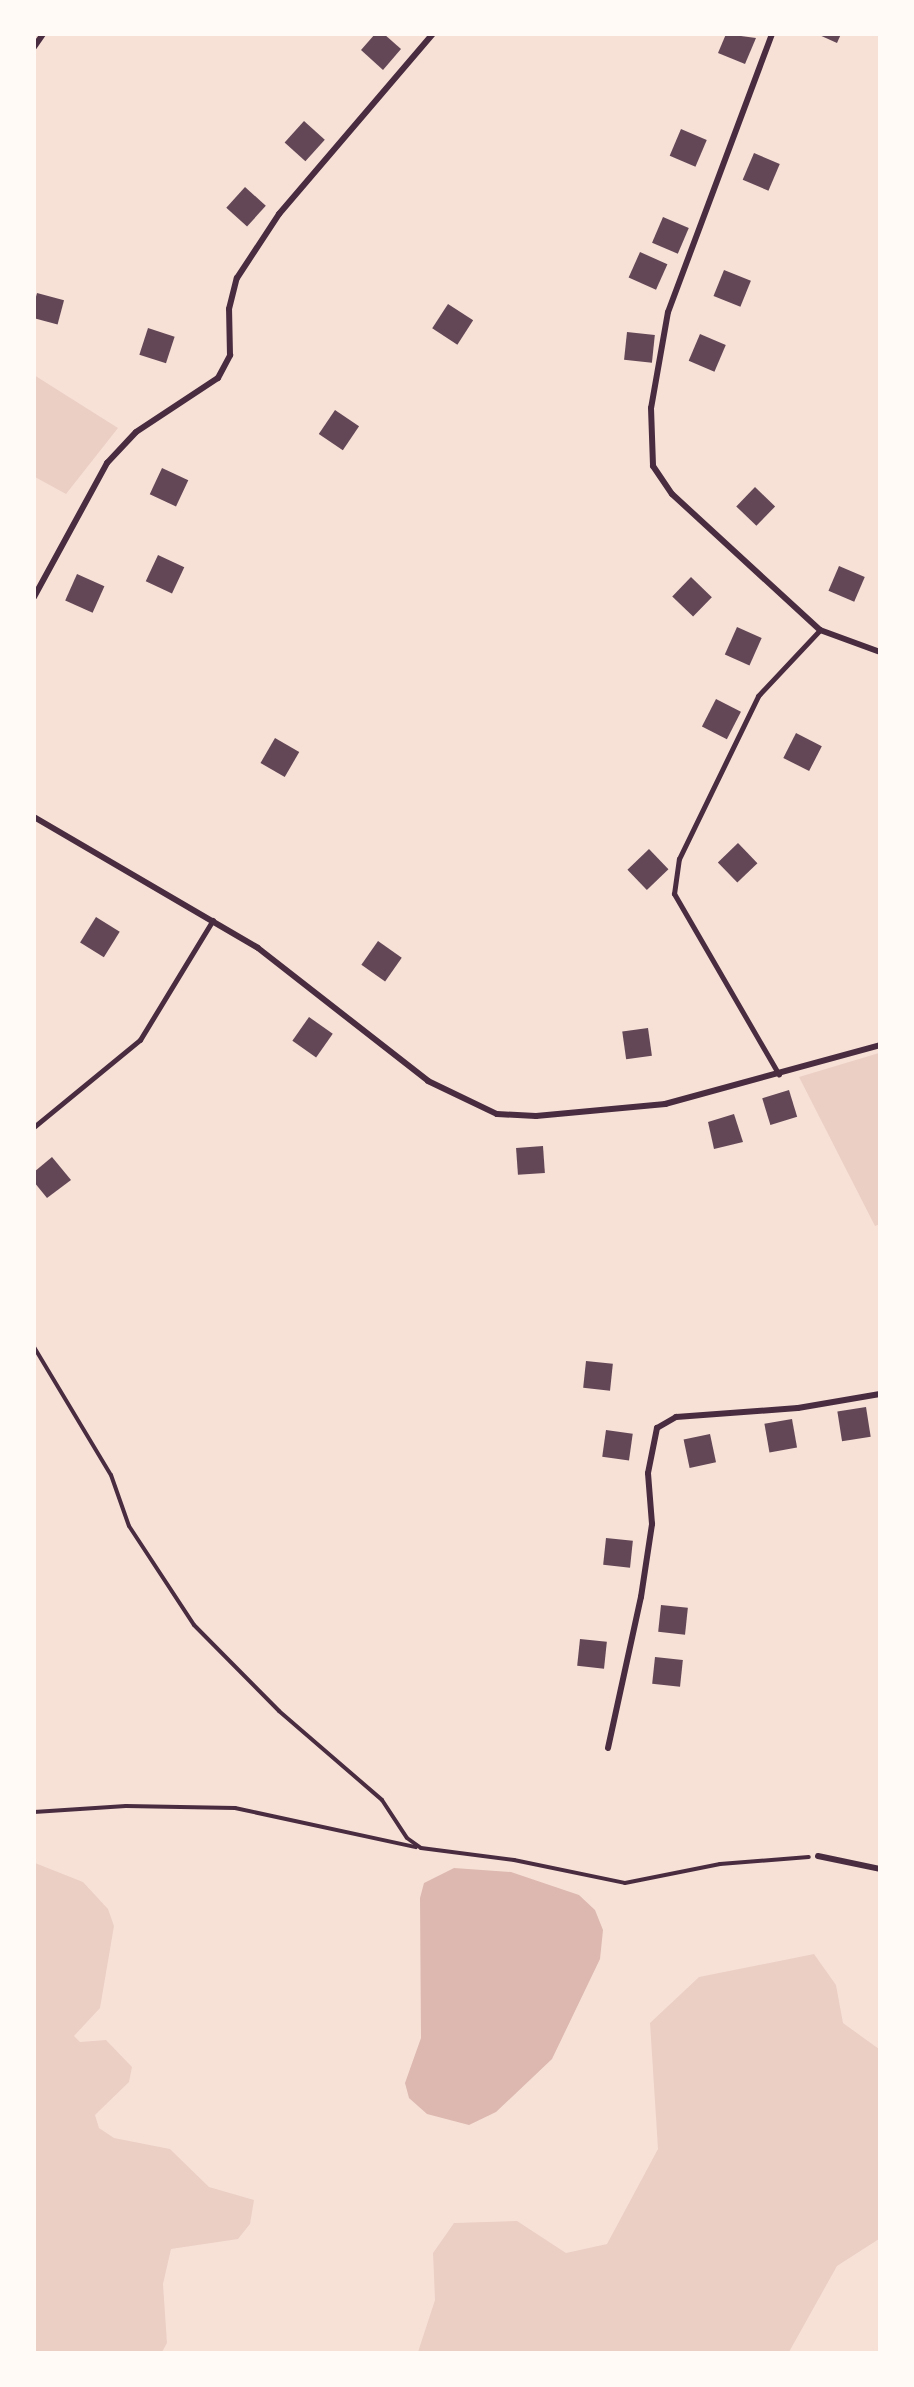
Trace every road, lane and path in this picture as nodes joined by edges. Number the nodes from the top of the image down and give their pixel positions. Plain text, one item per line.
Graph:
1 (43, 34) edge
2 (433, 34) edge
3 (772, 34) edge
4 (34, 47) edge
5 (34, 597) edge
6 (820, 630) junction
7 (879, 652) edge
8 (34, 817) edge
9 (213, 920) junction
10 (879, 1045) edge
11 (779, 1075) junction
12 (34, 1127) edge
13 (34, 1347) edge
14 (879, 1394) edge
15 (608, 1748) dead end
16 (34, 1812) edge
17 (421, 1848) junction
18 (818, 1856) joint
19 (879, 1869) edge

1 - 4 street
2 - 5 street
3 - 6 street
6 - 7 street
6 - 11 lane
8 - 9 street
9 - 11 street
9 - 12 lane
10 - 11 street
13 - 17 path
14 - 15 street
16 - 17 path
17 - 18 path
18 - 19 street

